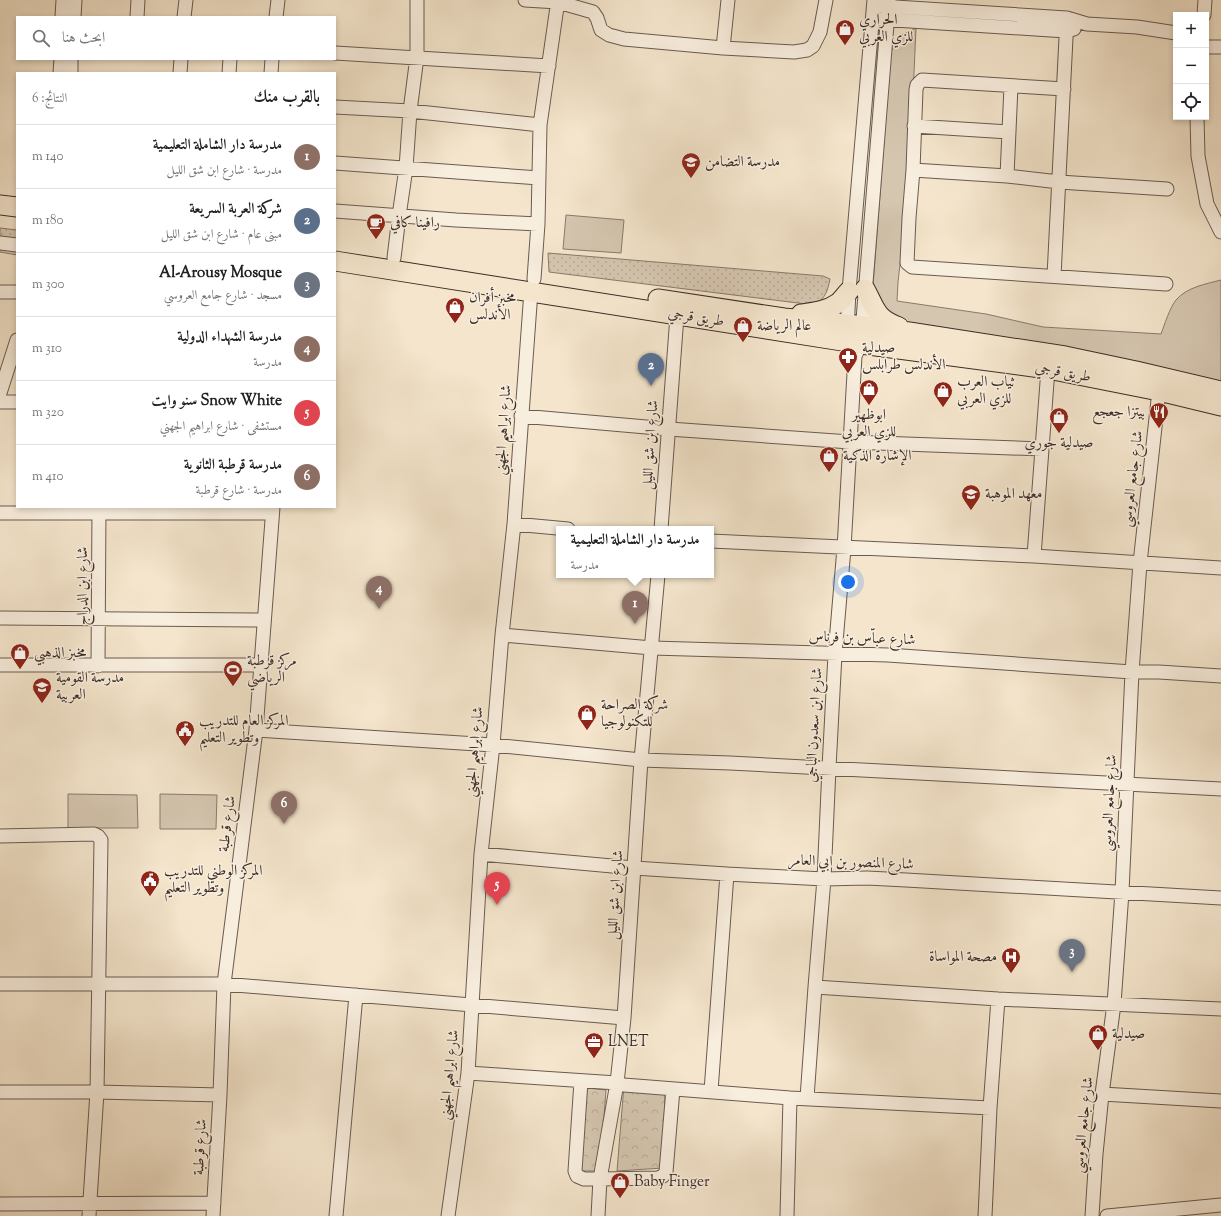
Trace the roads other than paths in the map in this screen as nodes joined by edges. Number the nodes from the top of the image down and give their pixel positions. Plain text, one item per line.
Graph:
1 (63, 0) edge
2 (75, 0) edge
3 (138, 0) edge
4 (186, 0) edge
5 (278, 0) edge
6 (417, 0) edge
7 (525, 0) edge
8 (728, 0) edge
9 (826, 0) edge
10 (1205, 0) edge
11 (558, 1) edge
12 (874, 3) edge
13 (889, 3) edge
14 (1204, 12) edge
15 (62, 16) edge
16 (74, 16) edge
17 (137, 16) edge
18 (184, 16) edge
19 (276, 16) edge
20 (873, 18) junction
21 (1067, 18) junction
22 (888, 19) junction
23 (1087, 24) junction
24 (1066, 32) junction
25 (1173, 33) edge
26 (1209, 47) edge
27 (1221, 47) edge
28 (724, 48) junction
29 (336, 53) edge
30 (417, 57) junction
31 (61, 60) edge
32 (71, 60) edge
33 (181, 60) edge
34 (230, 60) edge
35 (272, 60) edge
36 (549, 66) junction
37 (60, 72) edge
38 (71, 72) edge
39 (180, 72) edge
40 (229, 72) edge
41 (271, 72) edge
42 (1012, 86) junction
43 (1064, 89) junction
44 (336, 107) edge
45 (410, 111) junction
46 (1197, 120) edge
47 (540, 125) junction
48 (914, 126) junction
49 (1009, 132) junction
50 (336, 163) edge
51 (406, 168) junction
52 (913, 170) junction
53 (1007, 176) junction
54 (539, 178) junction
55 (1059, 182) junction
56 (1167, 189) dead end
57 (0, 205) edge
58 (16, 207) edge
59 (336, 211) edge
60 (399, 216) junction
61 (0, 218) edge
62 (16, 220) edge
63 (538, 224) junction
64 (1221, 232) edge
65 (0, 243) edge
66 (16, 245) edge
67 (336, 250) edge
68 (394, 258) junction
69 (336, 261) edge
70 (1054, 276) junction
71 (1166, 284) dead end
72 (532, 285) junction
73 (857, 290) junction
74 (0, 292) edge
75 (16, 292) edge
76 (677, 316) junction
77 (784, 318) junction
78 (909, 332) junction
79 (855, 338) junction
80 (16, 343) edge
81 (1048, 369) junction
82 (1159, 391) junction
83 (1221, 391) edge
84 (0, 393) edge
85 (0, 402) edge
86 (16, 402) edge
87 (1221, 406) edge
88 (521, 416) junction
89 (668, 429) junction
90 (850, 442) junction
91 (1042, 449) junction
92 (99, 510) edge
93 (273, 510) edge
94 (0, 513) edge
95 (514, 524) junction
96 (662, 526) edge
97 (556, 528) edge
98 (714, 541) edge
99 (844, 548) junction
100 (1034, 556) junction
101 (1140, 563) junction
102 (1221, 568) edge
103 (658, 578) edge
104 (0, 618) edge
105 (98, 619) junction
106 (264, 620) junction
107 (502, 635) junction
108 (652, 648) junction
109 (835, 654) junction
110 (0, 665) edge
111 (260, 665) junction
112 (98, 666) junction
113 (1132, 672) junction
114 (1221, 676) edge
115 (256, 730) junction
116 (493, 745) junction
117 (641, 760) junction
118 (829, 768) junction
119 (1127, 784) junction
120 (1221, 789) edge
121 (0, 836) edge
122 (481, 854) junction
123 (634, 868) junction
124 (727, 874) junction
125 (824, 879) junction
126 (1122, 892) junction
127 (1221, 898) edge
128 (0, 984) edge
129 (99, 984) junction
130 (224, 984) junction
131 (815, 987) junction
132 (356, 995) junction
133 (998, 999) junction
134 (472, 1004) junction
135 (1114, 1004) junction
136 (1221, 1009) edge
137 (624, 1018) junction
138 (468, 1073) junction
139 (581, 1081) junction
140 (617, 1083) junction
141 (673, 1089) junction
142 (712, 1091) junction
143 (0, 1092) edge
144 (97, 1092) junction
145 (1102, 1094) junction
146 (220, 1095) junction
147 (790, 1098) junction
148 (807, 1098) junction
149 (1221, 1101) edge
150 (990, 1108) junction
151 (600, 1179) junction
152 (0, 1204) edge
153 (1221, 1205) edge
154 (90, 1210) edge
155 (214, 1210) edge
156 (336, 1216) edge
157 (448, 1216) edge
158 (598, 1216) edge
159 (787, 1216) edge
160 (985, 1216) edge
161 (1092, 1216) edge
162 (1107, 1216) edge

1 - 15 street
2 - 16 street
3 - 17 street
4 - 18 street
5 - 19 street
6 - 30 street
7 - 11 street
8 - 28 street
9 - 28 street
10 - 14 street
11 - 28 street
11 - 36 street, شارع ابراهيم الجهني
12 - 13 street
12 - 20 street
13 - 21 street
13 - 22 street
20 - 22 street
20 - 73 street
21 - 23 street
21 - 24 street
22 - 24 street
22 - 73 street
23 - 24 street
23 - 25 street
24 - 43 street
26 - 27 street
29 - 30 street
30 - 36 street
30 - 45 street
31 - 37 street
32 - 38 street
33 - 39 street
34 - 40 street
35 - 41 street
36 - 47 street, شارع ابراهيم الجهني
42 - 43 street
42 - 48 street
42 - 49 street
43 - 55 street
44 - 45 street
45 - 47 street
45 - 51 street
46 - 64 street
47 - 54 street, شارع ابراهيم الجهني
48 - 49 street
48 - 52 street
49 - 53 street
50 - 51 street
51 - 54 street
51 - 60 street
52 - 53 street
52 - 70 street
53 - 55 street
54 - 63 street, شارع ابراهيم الجهني
55 - 56 street
55 - 70 street
57 - 58 highway
59 - 60 street
60 - 63 street
60 - 68 street
61 - 62 highway
63 - 72 street, شارع ابراهيم الجهني
65 - 66 street
67 - 68 highway, طريق قرجي
68 - 72 highway, طريق قرجي
69 - 72 highway, طريق قرجي
70 - 71 street
72 - 76 highway, طريق قرجي
72 - 77 highway, طريق قرجي
72 - 88 street, شارع ابراهيم الجهني
73 - 77 highway
73 - 78 highway
73 - 79 street, شارع ابن سعدون الباجي
74 - 75 street
76 - 79 highway, طريق قرجي
76 - 89 street, شارع ابن شق الليل
77 - 79 highway, طريق قرجي
78 - 79 highway, طريق قرجي
78 - 83 highway, طريق قرجي
79 - 81 highway, طريق قرجي
79 - 90 street, شارع ابن سعدون الباجي
80 - 84 street
81 - 82 highway, طريق قرجي
81 - 91 street
82 - 87 highway, طريق قرجي
82 - 101 street, شارع جامع العروسي
85 - 86 street
88 - 89 street
88 - 95 street, شارع ابراهيم الجهني
89 - 90 street
89 - 96 street, شارع ابن شق الليل
90 - 91 street
90 - 99 street, شارع ابن سعدون الباجي
91 - 100 street
92 - 93 street
92 - 94 street
92 - 105 street, شارع ابن الدراج
93 - 106 street, شارع قرطبة
95 - 97 street
95 - 107 street, شارع ابراهيم الجهني
98 - 99 street
99 - 100 street
99 - 109 street, شارع ابن سعدون الباجي
100 - 101 street
101 - 102 street
101 - 113 street, شارع جامع العروسي
103 - 108 street, شارع ابن شق الليل
104 - 105 street
105 - 106 street
105 - 112 street, شارع ابن الدراج
106 - 111 street, شارع قرطبة
107 - 108 street, شارع عباّس بن فرناس
107 - 116 street, شارع ابراهيم الجهني
108 - 109 street, شارع عباّس بن فرناس
108 - 117 street, شارع ابن شق الليل
109 - 113 street, شارع عباّس بن فرناس
109 - 118 street, شارع ابن سعدون الباجي
110 - 112 street
111 - 112 street
111 - 115 street, شارع قرطبة
113 - 114 street, شارع عباّس بن فرناس
113 - 119 street, شارع جامع العروسي
115 - 116 street
115 - 130 street, شارع قرطبة
116 - 117 street
116 - 122 street, شارع ابراهيم الجهني
117 - 118 street
117 - 123 street, شارع ابن شق الليل
118 - 119 street
118 - 125 street, شارع ابن سعدون الباجي
119 - 120 street
119 - 126 street, شارع جامع العروسي
121 - 129 street
122 - 123 street, شارع المنصور بن ابي العامر
122 - 134 street, شارع ابراهيم الجهني
123 - 124 street, شارع المنصور بن ابي العامر
123 - 137 street, شارع ابن شق الليل
124 - 125 street, شارع المنصور بن ابي العامر
124 - 142 street
125 - 126 street, شارع المنصور بن ابي العامر
125 - 131 street, شارع ابن سعدون الباجي
126 - 127 street, شارع المنصور بن ابي العامر
126 - 135 street, شارع جامع العروسي
128 - 129 street
129 - 130 street
129 - 144 street
130 - 132 street
130 - 146 street, شارع قرطبة
131 - 133 street
131 - 148 street, شارع ابن سعدون الباجي
132 - 134 street
132 - 156 street
133 - 135 street
133 - 150 street
134 - 137 street
134 - 138 street, شارع ابراهيم الجهني
135 - 136 street
135 - 145 street, شارع جامع العروسي
137 - 140 street, شارع ابن شق الليل
138 - 139 street
138 - 157 street, شارع ابراهيم الجهني
139 - 140 street
139 - 151 street
140 - 141 street
140 - 151 street, شارع ابن شق الليل
141 - 142 street
141 - 151 street
142 - 147 street
143 - 144 street
144 - 146 street
144 - 154 street
145 - 149 street
145 - 161 street, شارع جامع العروسي
146 - 155 street, شارع قرطبة
147 - 148 street
147 - 159 street
148 - 150 street
150 - 160 street
151 - 158 street, شارع ابن شق الليل
152 - 154 street
153 - 162 street
154 - 155 street

